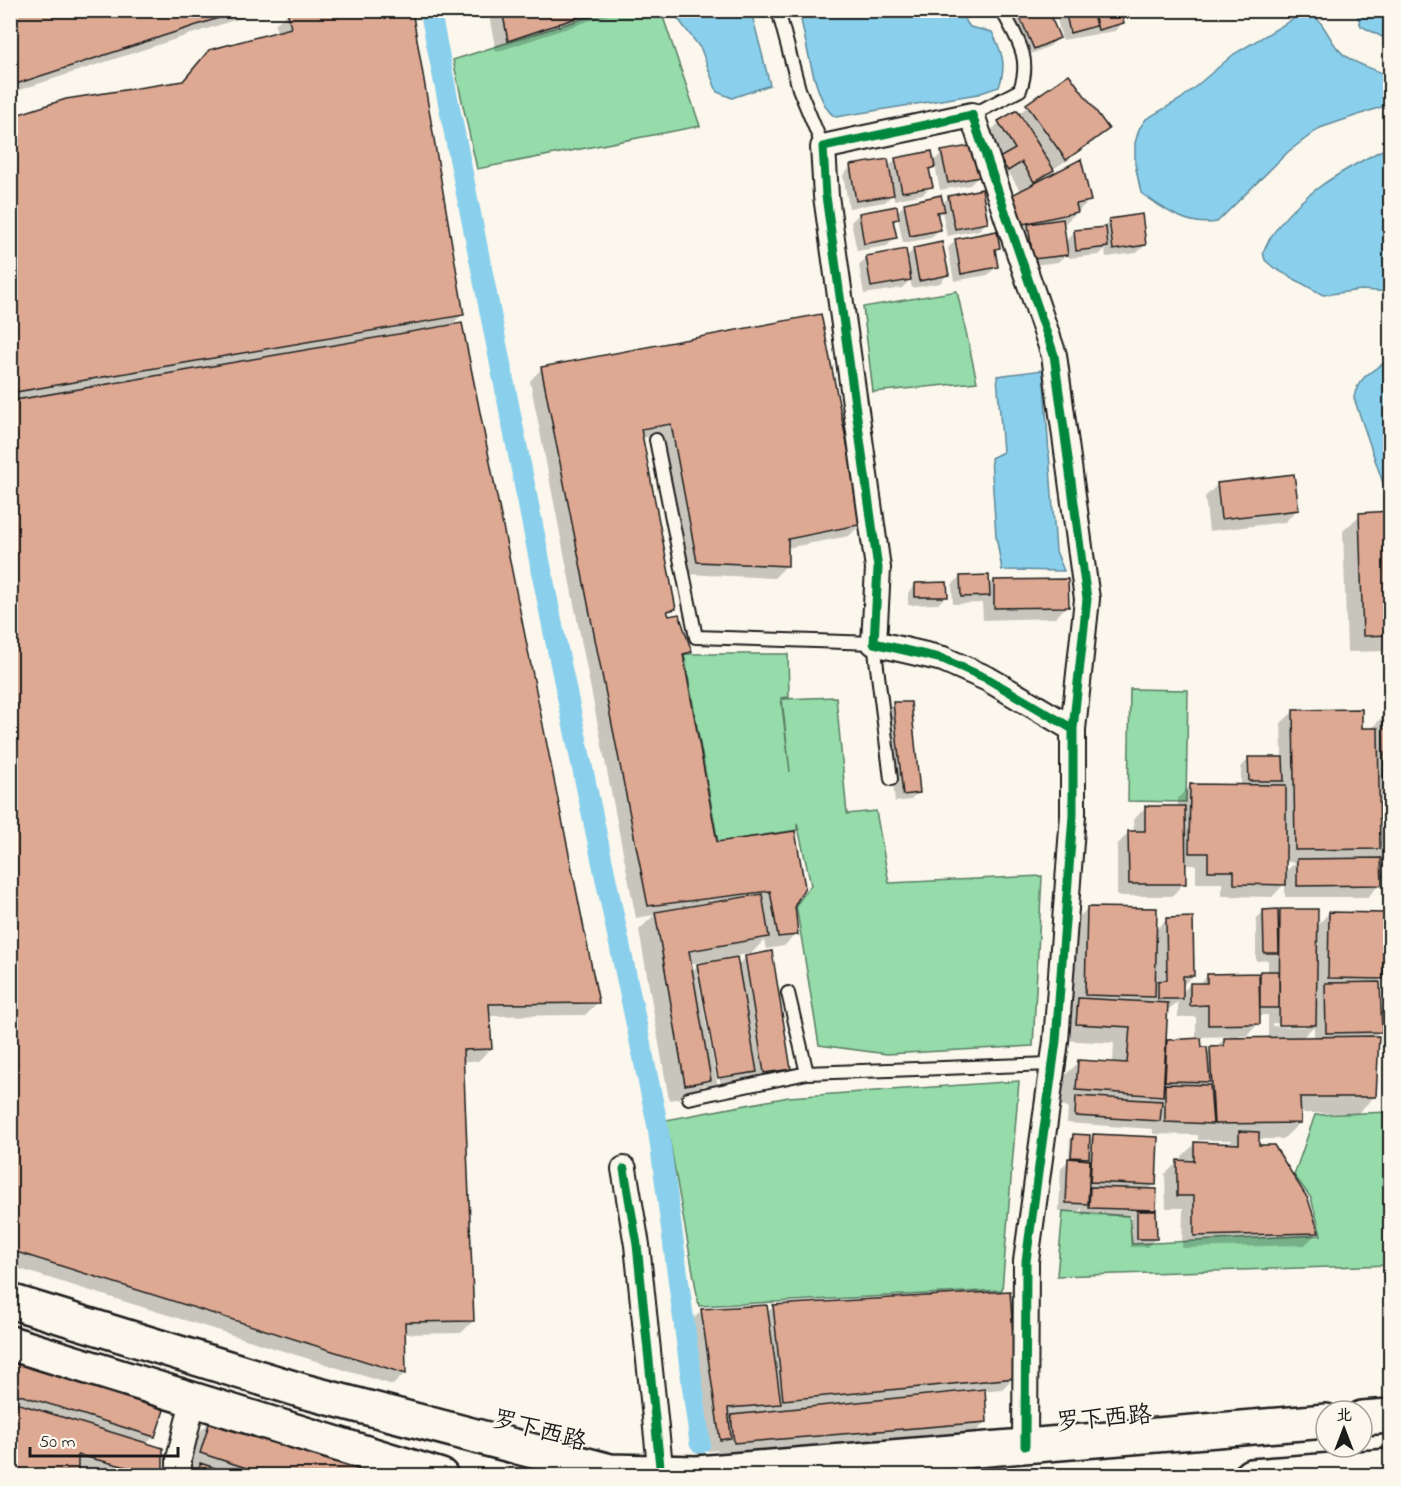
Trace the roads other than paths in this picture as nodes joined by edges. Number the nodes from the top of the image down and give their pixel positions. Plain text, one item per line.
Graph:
1 (778, 10) edge
2 (1002, 10) edge
3 (972, 115) junction
4 (823, 147) junction
5 (656, 440) dead end
6 (874, 643) junction
7 (1073, 729) junction
8 (891, 779) dead end
9 (788, 993) dead end
10 (1053, 1064) junction
11 (807, 1073) junction
12 (689, 1098) dead end
13 (624, 1169) dead end
14 (10, 1301) edge
15 (10, 1342) edge
16 (193, 1400) junction
17 (1390, 1416) edge
18 (1374, 1417) edge
19 (1314, 1422) edge
20 (1025, 1446) junction
21 (1390, 1466) edge
22 (661, 1474) edge
23 (179, 1476) edge
24 (441, 1476) edge
25 (1251, 1476) edge

1 - 4 lane
2 - 3 lane
3 - 4 street
3 - 7 street
4 - 6 street
5 - 6 lane
6 - 7 street
6 - 8 lane
7 - 10 street
9 - 11 lane
10 - 11 lane
10 - 20 street
11 - 12 lane
13 - 22 street
14 - 22 main road, 罗下西路
15 - 16 main road
16 - 23 street
16 - 24 main road
17 - 18 main road
19 - 20 main road, 罗下西路
20 - 22 main road, 罗下西路
21 - 25 main road

